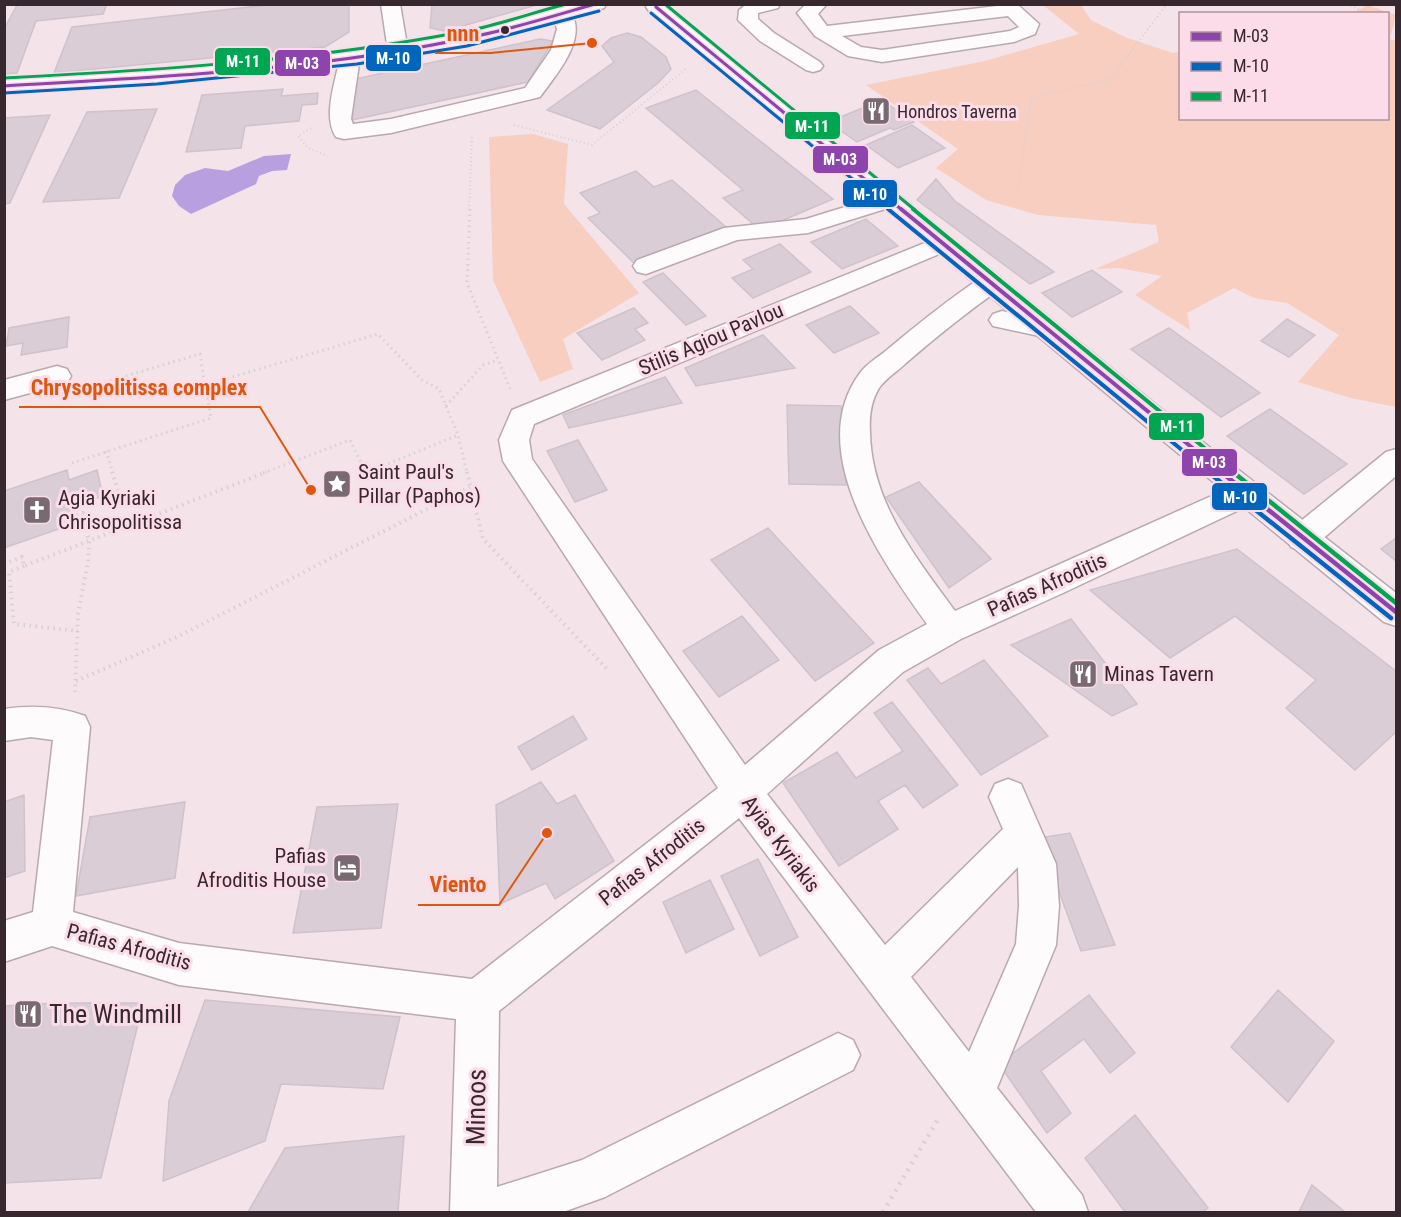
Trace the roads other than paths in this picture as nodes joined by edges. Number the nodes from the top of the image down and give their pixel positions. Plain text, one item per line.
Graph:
1 (390, 4) edge
2 (597, 4) edge
3 (771, 4) edge
4 (776, 4) edge
5 (653, 6) edge
6 (814, 7) edge
7 (1009, 7) edge
8 (563, 15) junction
9 (822, 32) junction
10 (398, 51) junction
11 (350, 57) junction
12 (813, 66) dead end
13 (4, 86) edge
14 (890, 200) junction
15 (942, 244) junction
16 (646, 266) dead end
17 (991, 284) junction
18 (1002, 320) dead end
19 (1044, 327) junction
20 (57, 376) dead end
21 (4, 390) edge
22 (518, 461) joint
23 (1394, 466) edge
24 (1247, 493) junction
25 (1302, 538) junction
26 (1396, 612) edge
27 (949, 629) junction
28 (4, 725) edge
29 (742, 792) junction
30 (1008, 797) dead end
31 (1024, 834) junction
32 (52, 926) junction
33 (4, 942) edge
34 (883, 976) junction
35 (478, 1001) junction
36 (838, 1055) dead end
37 (967, 1086) junction
38 (473, 1212) edge
39 (491, 1212) edge
40 (1065, 1212) edge

1 - 10 street
2 - 8 street
3 - 12 street
4 - 6 street
5 - 14 street
6 - 9 street
7 - 9 street
7 - 9 street
8 - 10 street
8 - 11 street
10 - 11 street
11 - 13 street
14 - 15 street
14 - 16 street
15 - 17 street
15 - 22 street, Stilis Agiou Pavlou
17 - 19 street
17 - 27 street
18 - 19 street
19 - 24 street
20 - 21 street
22 - 29 street, Ayias Kyriakis
23 - 25 street
24 - 25 street
24 - 27 street, Pafias Afroditis
25 - 26 street
27 - 29 street, Pafias Afroditis
28 - 32 street
29 - 34 street, Ayias Kyriakis
29 - 35 street, Pafias Afroditis
30 - 31 street
31 - 34 street
31 - 37 street
32 - 33 street, Pafias Afroditis
32 - 35 street, Pafias Afroditis
34 - 37 street, Ayias Kyriakis
35 - 38 street, Minoos
36 - 39 street
37 - 40 street, Ayias Kyriakis

